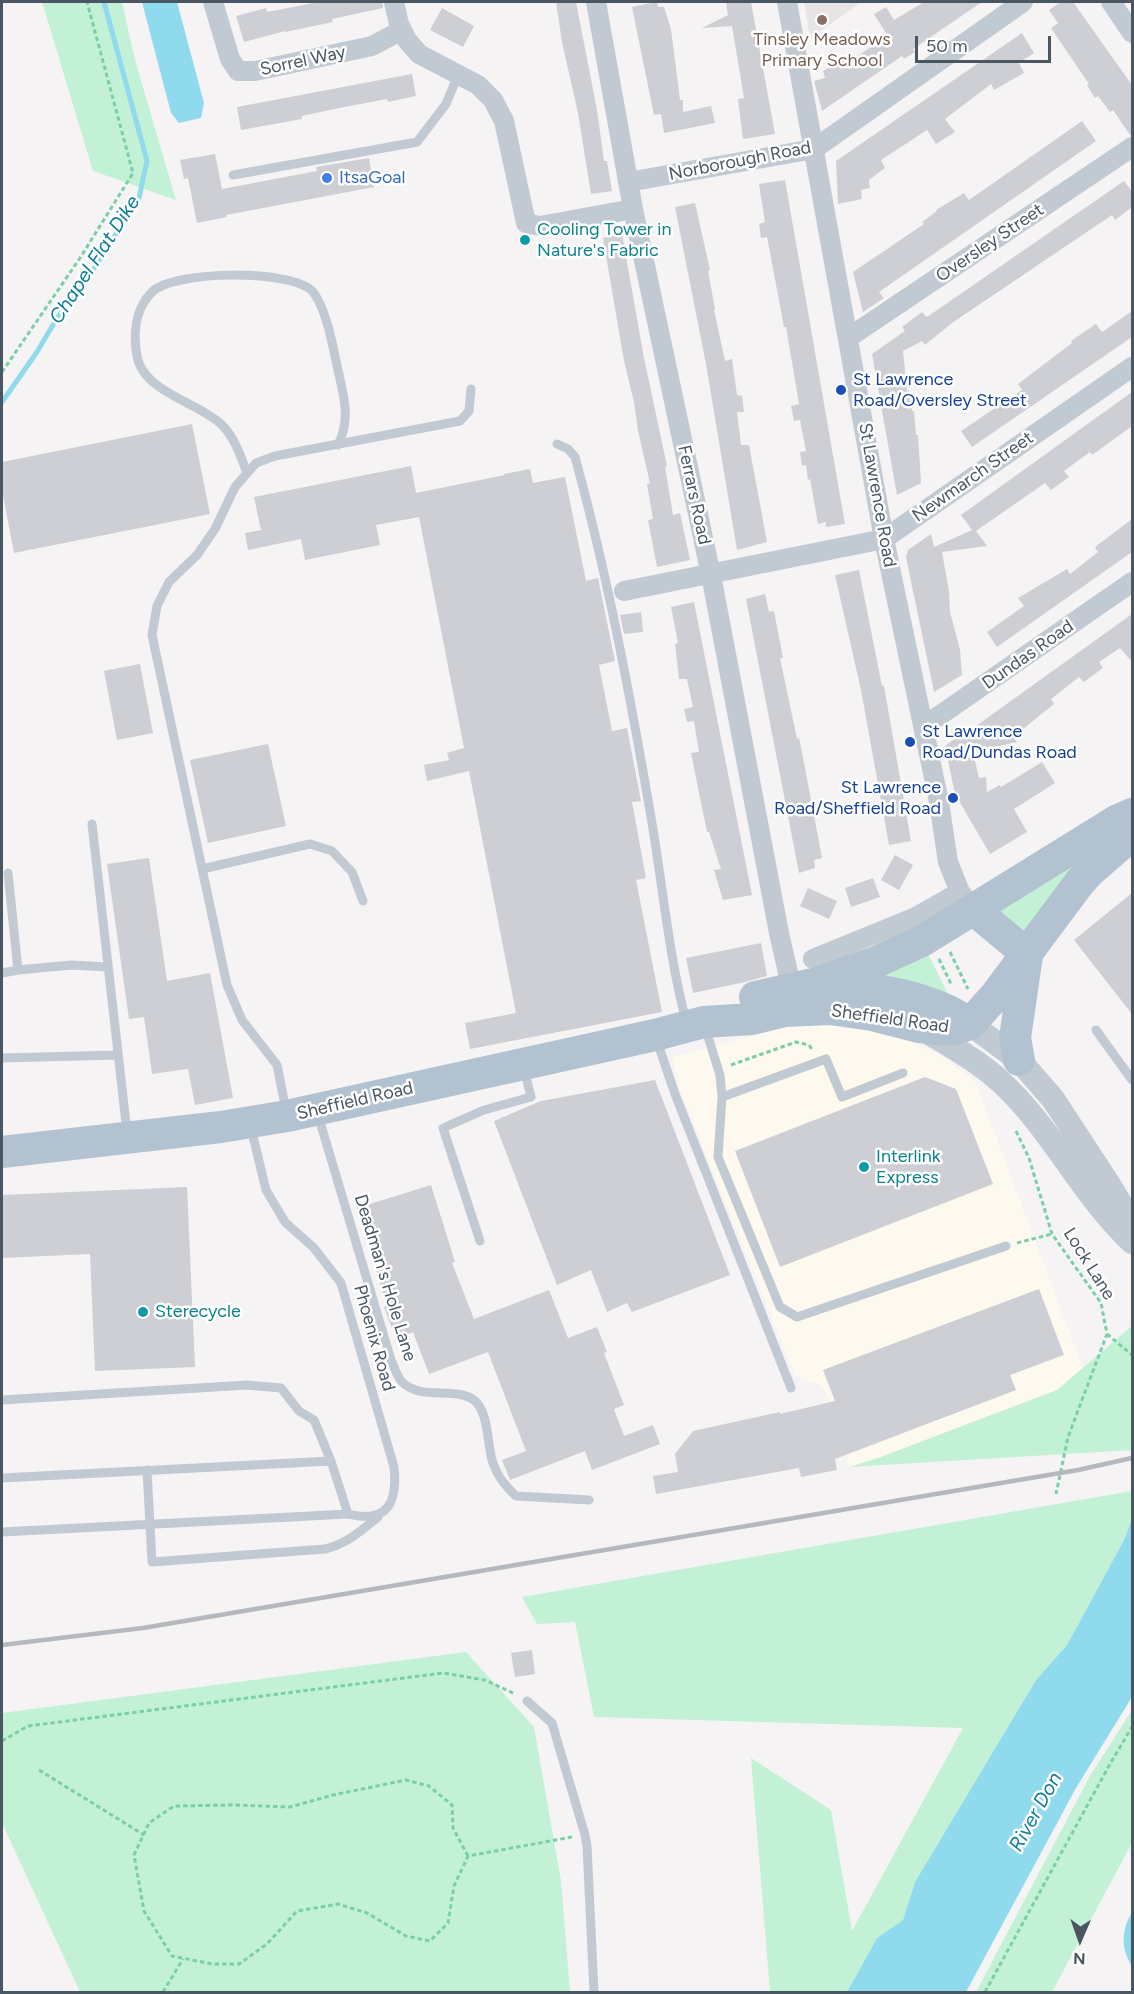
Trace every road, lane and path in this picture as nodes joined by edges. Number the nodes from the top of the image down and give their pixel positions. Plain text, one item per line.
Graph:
1 (87, 2) edge
2 (213, 2) edge
3 (394, 2) edge
4 (596, 2) edge
5 (787, 2) edge
6 (1023, 2) edge
7 (1111, 2) edge
8 (402, 30) junction
9 (1132, 33) edge
10 (458, 75) junction
11 (1132, 147) edge
12 (814, 149) junction
13 (233, 176) dead end
14 (628, 182) junction
15 (633, 209) junction
16 (848, 338) junction
17 (1132, 367) edge
18 (2, 372) edge
19 (471, 389) dead end
20 (557, 444) dead end
21 (338, 445) junction
22 (247, 473) junction
23 (884, 539) junction
24 (711, 575) junction
25 (1132, 582) edge
26 (624, 591) dead end
27 (923, 727) junction
28 (1132, 814) edge
29 (92, 824) dead end
30 (1132, 835) edge
31 (202, 869) junction
32 (8, 873) dead end
33 (363, 901) dead end
34 (967, 901) junction
35 (939, 932) junction
36 (1027, 954) junction
37 (108, 967) junction
38 (18, 970) junction
39 (2, 973) edge
40 (813, 985) junction
41 (977, 1016) junction
42 (696, 1025) junction
43 (919, 1027) junction
44 (1096, 1030) dead end
45 (655, 1035) junction
46 (118, 1055) junction
47 (2, 1058) edge
48 (1019, 1060) junction
49 (523, 1064) junction
50 (903, 1073) dead end
51 (1132, 1080) edge
52 (722, 1097) junction
53 (302, 1112) junction
54 (249, 1122) junction
55 (1013, 1126) dead end
56 (128, 1137) junction
57 (2, 1152) edge
58 (1132, 1231) edge
59 (1052, 1234) junction
60 (480, 1241) dead end
61 (1132, 1244) edge
62 (1006, 1246) joint
63 (1107, 1334) junction
64 (1132, 1355) edge
65 (791, 1388) dead end
66 (2, 1400) edge
67 (331, 1461) junction
68 (147, 1470) junction
69 (2, 1478) edge
70 (1056, 1494) dead end
71 (590, 1500) dead end
72 (385, 1511) junction
73 (348, 1514) junction
74 (149, 1524) junction
75 (2, 1532) edge
76 (527, 1701) joint
77 (1132, 1727) edge
78 (2, 1741) edge
79 (39, 1770) dead end
80 (144, 1835) junction
81 (585, 1835) junction
82 (468, 1856) junction
83 (183, 1959) junction
84 (162, 1992) edge
85 (594, 1992) edge
86 (985, 1992) edge

1 - 18 path
2 - 8 street, Sorrel Way
3 - 8 street
4 - 14 street, Ferrars Road
5 - 12 street, St Lawrence Road
6 - 12 street, Norborough Road
7 - 9 street
8 - 10 street
10 - 13 lane
10 - 15 street
11 - 16 street, Oversley Street
12 - 14 street, Norborough Road
12 - 16 street, St Lawrence Road
14 - 15 street, Ferrars Road
15 - 24 street, Ferrars Road
16 - 23 street, St Lawrence Road
17 - 23 street, Newmarch Street
19 - 21 lane
20 - 42 lane
21 - 22 lane
21 - 22 lane
22 - 31 lane
23 - 24 street, Newmarch Street
23 - 27 street, St Lawrence Road
24 - 26 street, Newmarch Street
24 - 40 street, Ferrars Road
25 - 27 street, Dundas Road
27 - 34 street, St Lawrence Road
28 - 34 main road, Sheffield Road
29 - 37 lane
30 - 36 main road
31 - 33 lane
31 - 53 lane
32 - 38 lane
34 - 35 main road, Sheffield Road
34 - 36 main road
34 - 40 street, Sheffield Road
35 - 40 main road, Sheffield Road
35 - 41 path
36 - 41 main road
36 - 48 main road
37 - 38 lane
37 - 46 lane
38 - 39 lane
40 - 41 main road
40 - 42 main road, Sheffield Road
40 - 42 main road, Sheffield Road
40 - 43 main road, Sheffield Road
41 - 43 main road, Sheffield Road
41 - 48 street
42 - 45 main road, Sheffield Road
42 - 52 lane
43 - 61 street
44 - 51 lane
45 - 49 main road, Sheffield Road
45 - 65 lane
46 - 47 lane
46 - 56 lane
48 - 58 street
49 - 53 main road, Sheffield Road
49 - 60 lane
50 - 52 lane
52 - 62 lane
53 - 54 main road, Sheffield Road
53 - 71 lane, Deadman's Hole Lane
54 - 56 main road, Sheffield Road
54 - 72 lane, Phoenix Road
55 - 59 path, Lock Lane
56 - 57 main road, Sheffield Road
59 - 62 path
59 - 63 path, Lock Lane
63 - 64 path
63 - 70 path
66 - 67 lane
67 - 68 lane
67 - 73 lane
68 - 69 lane
68 - 74 lane
72 - 73 lane
72 - 74 lane
73 - 74 lane
74 - 75 lane
76 - 78 path
76 - 81 lane
77 - 86 path
79 - 80 path
80 - 82 path
80 - 83 path
81 - 82 path
81 - 85 lane
82 - 83 path
83 - 84 path

